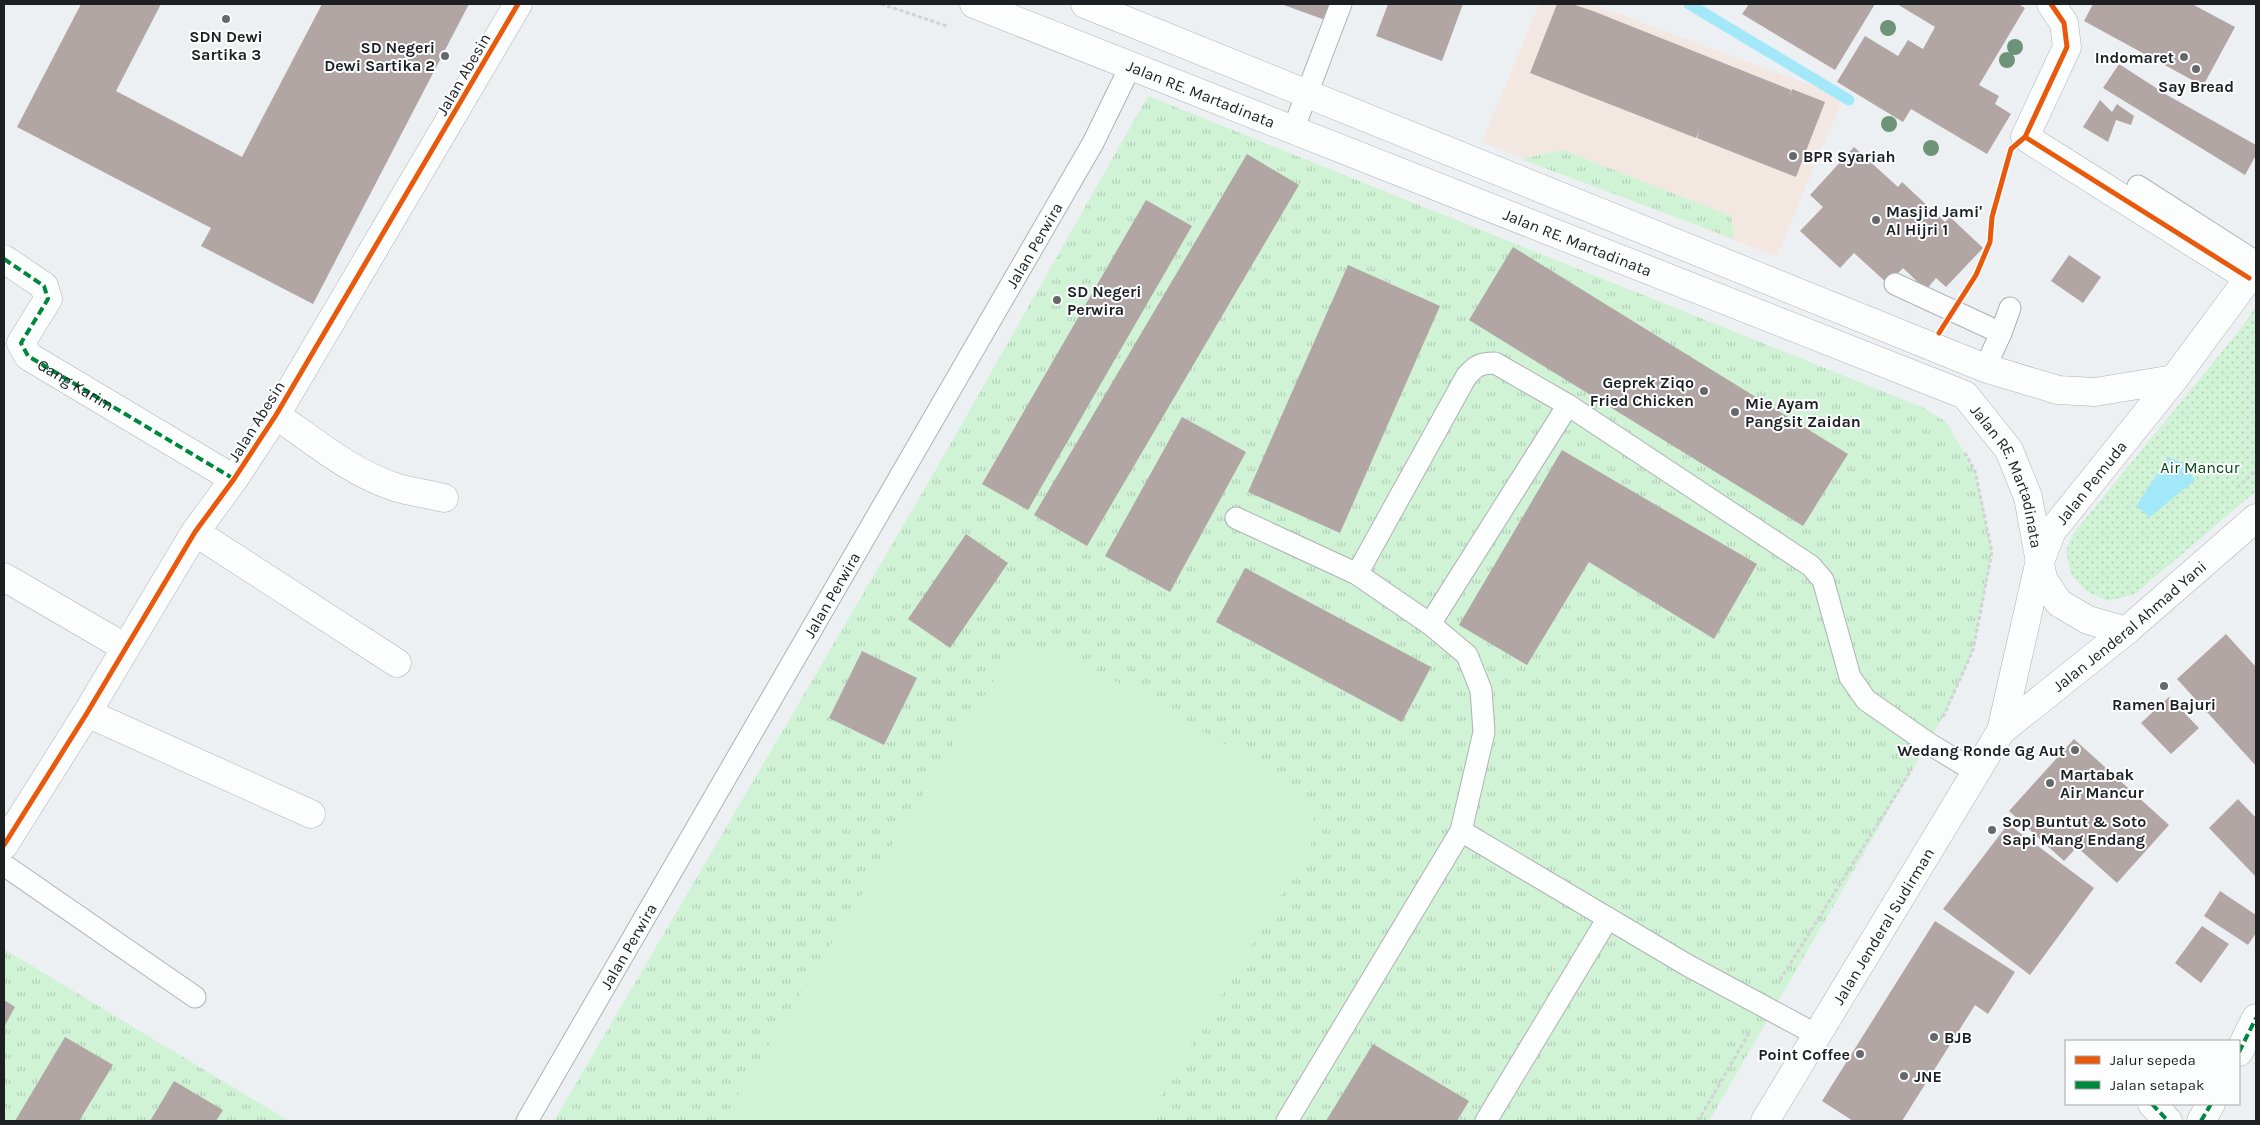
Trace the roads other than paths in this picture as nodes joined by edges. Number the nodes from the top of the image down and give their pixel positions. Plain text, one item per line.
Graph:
1 (518, 4) edge
2 (974, 4) edge
3 (1085, 4) edge
4 (1341, 4) edge
5 (2051, 4) edge
6 (1149, 30) junction
7 (1131, 65) junction
8 (1306, 94) junction
9 (1293, 130) junction
10 (2138, 186) dead end
11 (4, 259) edge
12 (2254, 269) edge
13 (1895, 284) dead end
14 (2010, 308) dead end
15 (2001, 333) junction
16 (1985, 368) junction
17 (2174, 379) junction
18 (1568, 405) junction
19 (276, 415) junction
20 (234, 480) junction
21 (444, 498) dead end
22 (1236, 518) dead end
23 (2256, 518) edge
24 (195, 532) junction
25 (2039, 564) junction
26 (1357, 574) junction
27 (4, 577) edge
28 (1430, 624) junction
29 (2126, 631) junction
30 (126, 648) junction
31 (397, 663) dead end
32 (87, 713) junction
33 (2001, 731) junction
34 (1976, 772) junction
35 (311, 814) dead end
36 (1461, 831) junction
37 (4, 845) edge
38 (4, 865) edge
39 (1608, 918) junction
40 (195, 997) dead end
41 (2256, 1018) edge
42 (1817, 1035) junction
43 (2240, 1050) edge
44 (2153, 1105) edge
45 (2210, 1105) edge
46 (527, 1121) edge
47 (1287, 1121) edge
48 (1486, 1121) edge
49 (1765, 1121) edge
50 (2168, 1121) edge
51 (2201, 1121) edge

1 - 19 main road, Jalan Abesin
2 - 7 main road, Jalan RE. Martadinata
3 - 6 main road
4 - 8 lane
5 - 12 main road
6 - 7 main road
6 - 8 main road
7 - 9 main road, Jalan RE. Martadinata
7 - 46 lane, Jalan Perwira
8 - 9 lane
8 - 16 main road
9 - 25 main road, Jalan RE. Martadinata
10 - 12 lane
11 - 20 main road, Gang Karim
12 - 17 main road, Jalan Pemuda
13 - 15 lane
14 - 15 lane
15 - 16 lane
16 - 17 main road
17 - 25 main road, Jalan Pemuda
18 - 26 lane
18 - 28 lane
18 - 34 lane
19 - 20 main road, Jalan Abesin
19 - 21 main road
20 - 24 main road, Jalan Abesin
22 - 26 lane
23 - 29 main road, Jalan Jenderal Ahmad Yani
24 - 30 main road, Jalan Abesin
24 - 31 main road
25 - 29 main road
25 - 33 main road, Jalan Pemuda
26 - 28 lane
27 - 30 main road
28 - 36 lane
29 - 33 main road, Jalan Jenderal Ahmad Yani
30 - 32 main road, Jalan Abesin
32 - 35 main road
32 - 37 main road, Jalan Abesin
33 - 34 main road, Jalan Jenderal Sudirman
34 - 42 main road, Jalan Jenderal Sudirman
36 - 39 lane
36 - 47 lane
38 - 40 lane
39 - 42 lane
39 - 48 lane
41 - 43 main road
42 - 49 main road, Jalan Jenderal Sudirman
44 - 50 main road
45 - 51 main road

